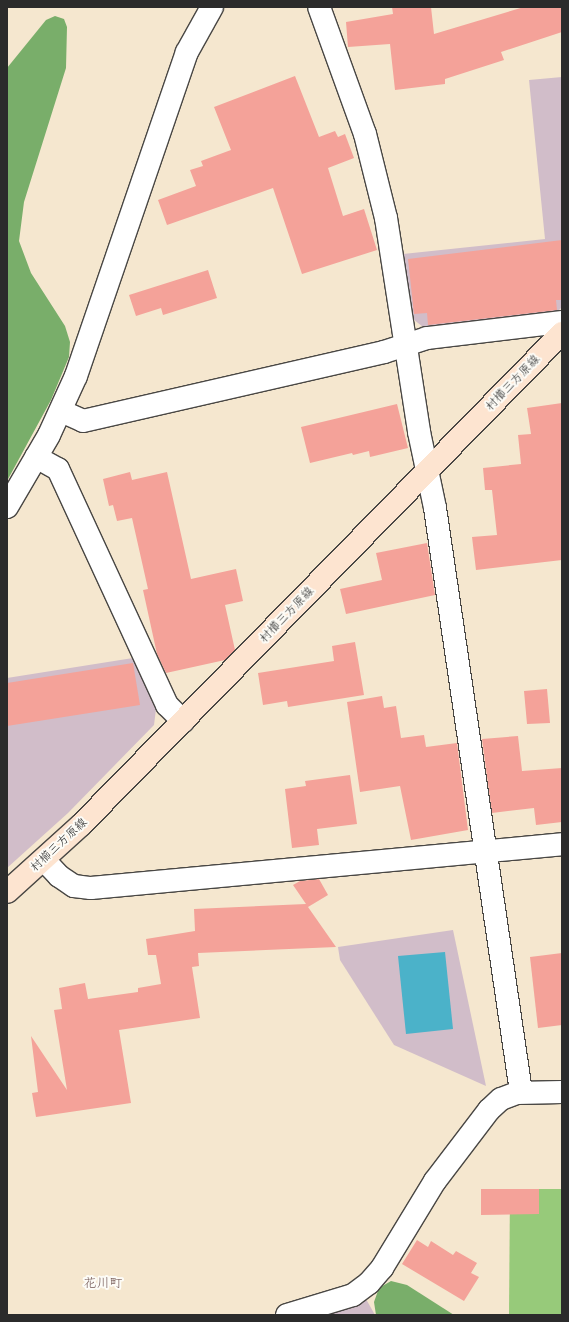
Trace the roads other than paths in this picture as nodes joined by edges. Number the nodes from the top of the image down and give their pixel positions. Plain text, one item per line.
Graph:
1 (212, 7) edge
2 (319, 7) edge
3 (562, 322) edge
4 (562, 333) edge
5 (406, 345) junction
6 (61, 411) junction
7 (36, 457) junction
8 (427, 471) junction
9 (7, 507) edge
10 (183, 721) junction
11 (562, 844) edge
12 (485, 851) junction
13 (44, 860) junction
14 (7, 892) edge
15 (521, 1092) junction
16 (562, 1092) edge
17 (287, 1315) edge

1 - 6 street
2 - 5 street
3 - 5 street
4 - 8 main road, 村櫛三方原線
5 - 6 street
5 - 8 street
6 - 7 street
7 - 9 street
7 - 10 street
8 - 10 main road, 村櫛三方原線
8 - 12 street
10 - 13 main road, 村櫛三方原線
11 - 12 street
12 - 13 street
12 - 15 street
13 - 14 main road, 村櫛三方原線
15 - 16 street
15 - 17 street

